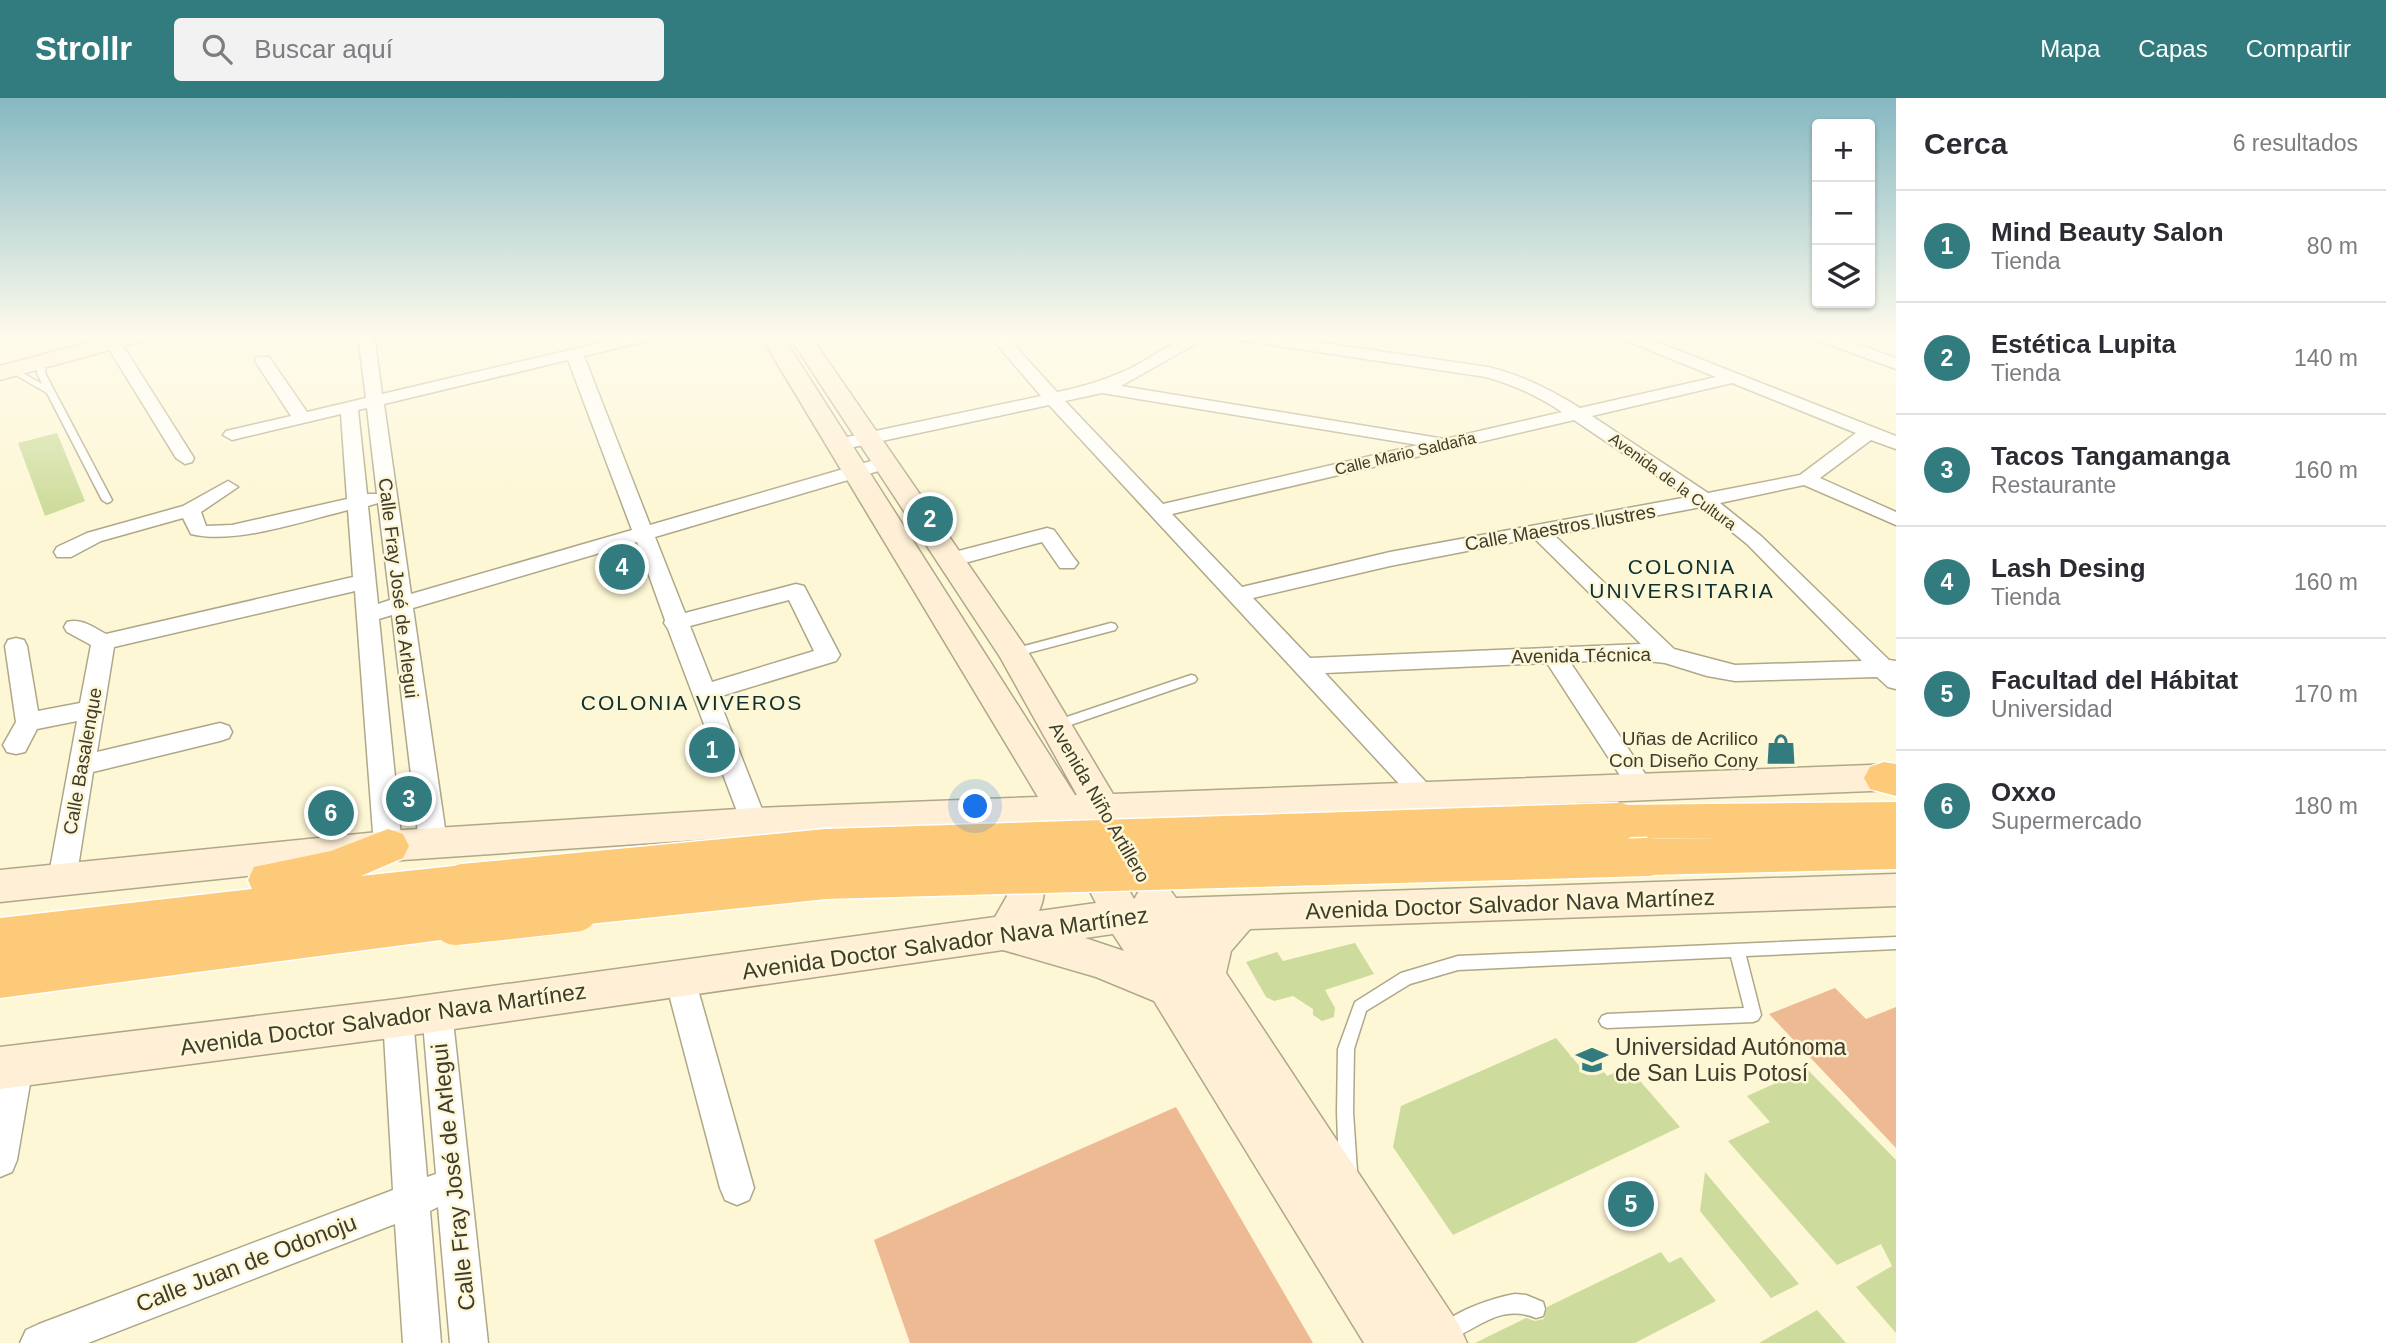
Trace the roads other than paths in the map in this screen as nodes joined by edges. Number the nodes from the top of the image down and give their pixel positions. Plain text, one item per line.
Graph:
1 (144, 393) edge
2 (285, 393) edge
3 (374, 393) edge
4 (408, 393) edge
5 (589, 393) edge
6 (816, 393) edge
7 (829, 393) edge
8 (1048, 393) edge
9 (1077, 393) edge
10 (1138, 393) edge
11 (1541, 393) edge
12 (1664, 393) edge
13 (1771, 393) edge
14 (54, 394) edge
15 (1053, 399) junction
16 (375, 401) junction
17 (349, 406) junction
18 (1577, 412) junction
19 (302, 418) junction
20 (1870, 432) junction
21 (232, 435) dead end
22 (854, 441) junction
23 (1896, 443) edge
24 (1443, 444) junction
25 (185, 458) dead end
26 (885, 463) junction
27 (855, 471) junction
28 (1806, 479) junction
29 (228, 487) dead end
30 (387, 496) junction
31 (107, 500) dead end
32 (1705, 500) junction
33 (356, 502) junction
34 (190, 510) junction
35 (1158, 512) junction
36 (1896, 519) edge
37 (1537, 530) junction
38 (644, 533) junction
39 (64, 552) dead end
40 (950, 561) junction
41 (1067, 563) dead end
42 (366, 581) junction
43 (1238, 595) junction
44 (401, 604) junction
45 (369, 614) junction
46 (676, 623) junction
47 (75, 627) dead end
48 (1111, 627) dead end
49 (103, 642) junction
50 (16, 646) dead end
51 (1013, 653) junction
52 (1553, 654) junction
53 (1666, 655) junction
54 (1305, 666) junction
55 (1892, 672) edge
56 (1191, 679) dead end
57 (704, 693) junction
58 (91, 710) junction
59 (29, 722) junction
60 (1056, 724) junction
61 (220, 732) dead end
62 (16, 745) dead end
63 (82, 765) junction
64 (1892, 779) edge
65 (1424, 794) junction
66 (1220, 804) junction
67 (1630, 805) junction
68 (1104, 809) junction
69 (1065, 810) junction
70 (977, 812) junction
71 (1896, 819) edge
72 (754, 822) junction
73 (433, 842) junction
74 (388, 846) junction
75 (1896, 851) edge
76 (62, 880) junction
77 (0, 886) edge
78 (1896, 890) edge
79 (459, 901) junction
80 (1293, 910) junction
81 (1241, 912) junction
82 (0, 913) edge
83 (1143, 915) junction
84 (999, 933) junction
85 (0, 938) edge
86 (1896, 943) edge
87 (1737, 950) junction
88 (0, 977) edge
89 (680, 979) junction
90 (1188, 984) junction
91 (418, 1014) junction
92 (1607, 1021) dead end
93 (8, 1067) edge
94 (0, 1160) edge
95 (454, 1184) junction
96 (737, 1188) dead end
97 (411, 1200) junction
98 (1349, 1201) junction
99 (1536, 1308) dead end
100 (1440, 1340) edge
101 (38, 1343) edge
102 (422, 1343) edge
103 (470, 1343) edge
104 (1393, 1343) edge

1 - 25 street
2 - 19 street
3 - 16 street, Calle Fray José de Arlegui
4 - 16 street
5 - 38 street
6 - 22 main road, Avenida Niño Artillero
7 - 22 main road, Avenida Niño Artillero
8 - 15 street
9 - 15 street
10 - 24 street
11 - 18 street, Avenida de la Cultura
12 - 18 street, Calle Mario Saldaña
13 - 20 street
14 - 31 lane
15 - 22 street
15 - 35 street
16 - 17 street
16 - 30 street, Calle Fray José de Arlegui
17 - 19 street
17 - 33 street, Calle Fray José de Arlegui
18 - 24 street, Calle Mario Saldaña
18 - 32 street, Avenida de la Cultura
19 - 21 street
20 - 23 street
20 - 28 street, Calle Maestros Ilustres
22 - 26 main road, Avenida Niño Artillero
22 - 27 main road, Avenida Niño Artillero
24 - 35 street, Calle Mario Saldaña
26 - 27 street
26 - 40 main road, Avenida Niño Artillero
27 - 38 street
27 - 69 main road, Avenida Niño Artillero
28 - 32 street, Calle Maestros Ilustres
28 - 36 street
29 - 34 street
30 - 33 street
30 - 44 street, Calle Fray José de Arlegui
32 - 37 street, Calle Maestros Ilustres
32 - 55 street, Avenida de la Cultura
33 - 34 street
33 - 42 street, Calle Fray José de Arlegui
34 - 39 street
35 - 43 street
37 - 43 street, Calle Maestros Ilustres
37 - 53 street
38 - 44 street
38 - 46 street
40 - 41 street
40 - 51 main road, Avenida Niño Artillero
42 - 45 street, Calle Fray José de Arlegui
42 - 49 street
43 - 54 street
44 - 45 street
44 - 73 street, Calle Fray José de Arlegui
45 - 74 street, Calle Fray José de Arlegui
46 - 57 street
46 - 57 street
47 - 49 street
48 - 51 lane
49 - 58 street, Calle Basalenque
50 - 59 street
51 - 60 main road, Avenida Niño Artillero
52 - 53 street, Avenida Técnica
52 - 54 street, Avenida Técnica
52 - 67 street
53 - 55 street, Avenida Técnica
54 - 65 street
56 - 60 lane
57 - 72 street
58 - 59 street
58 - 63 street, Calle Basalenque
59 - 62 street
60 - 68 main road, Avenida Niño Artillero
61 - 63 street
63 - 76 street, Calle Basalenque
64 - 67 main road, Avenida Doctor Salvador Nava Martínez
65 - 66 main road, Avenida Doctor Salvador Nava Martínez
65 - 67 main road, Avenida Doctor Salvador Nava Martínez
66 - 68 main road, Avenida Doctor Salvador Nava Martínez
66 - 80 main road
67 - 71 highway, Avenida Doctor Salvador Nava Martínez
67 - 79 highway, Avenida Doctor Salvador Nava Martínez, bridge
68 - 69 main road, Avenida Doctor Salvador Nava Martínez
68 - 83 main road, Avenida Niño Artillero
69 - 70 main road, Avenida Doctor Salvador Nava Martínez
69 - 83 main road, Avenida Niño Artillero
70 - 72 main road, Avenida Doctor Salvador Nava Martínez
70 - 84 main road
72 - 73 main road, Avenida Doctor Salvador Nava Martínez
73 - 74 main road, Avenida Doctor Salvador Nava Martínez
74 - 76 main road, Avenida Doctor Salvador Nava Martínez
74 - 82 highway
75 - 79 highway, Avenida Doctor Salvador Nava Martínez, bridge
76 - 77 main road, Avenida Doctor Salvador Nava Martínez
78 - 80 main road, Avenida Doctor Salvador Nava Martínez
79 - 85 highway, Avenida Doctor Salvador Nava Martínez
79 - 88 highway, Avenida Doctor Salvador Nava Martínez
80 - 81 main road, Avenida Doctor Salvador Nava Martínez
81 - 83 main road, Avenida Doctor Salvador Nava Martínez
81 - 90 main road
83 - 84 main road, Avenida Doctor Salvador Nava Martínez
83 - 90 main road, Avenida Niño Artillero
84 - 89 main road, Avenida Doctor Salvador Nava Martínez
84 - 90 main road
86 - 87 lane
87 - 92 lane
87 - 98 lane
89 - 91 main road, Avenida Doctor Salvador Nava Martínez
89 - 96 street
90 - 98 main road, Avenida Niño Artillero
90 - 104 main road, Avenida Niño Artillero
91 - 93 main road, Avenida Doctor Salvador Nava Martínez
91 - 95 street, Calle Fray José de Arlegui
91 - 97 street, Calle Fray José de Arlegui
93 - 94 street
95 - 97 street, Calle Juan de Odonoju
95 - 103 street, Calle Fray José de Arlegui
97 - 101 street, Calle Juan de Odonoju
97 - 102 street, Calle Fray José de Arlegui
98 - 100 main road, Avenida Niño Artillero
99 - 100 lane

